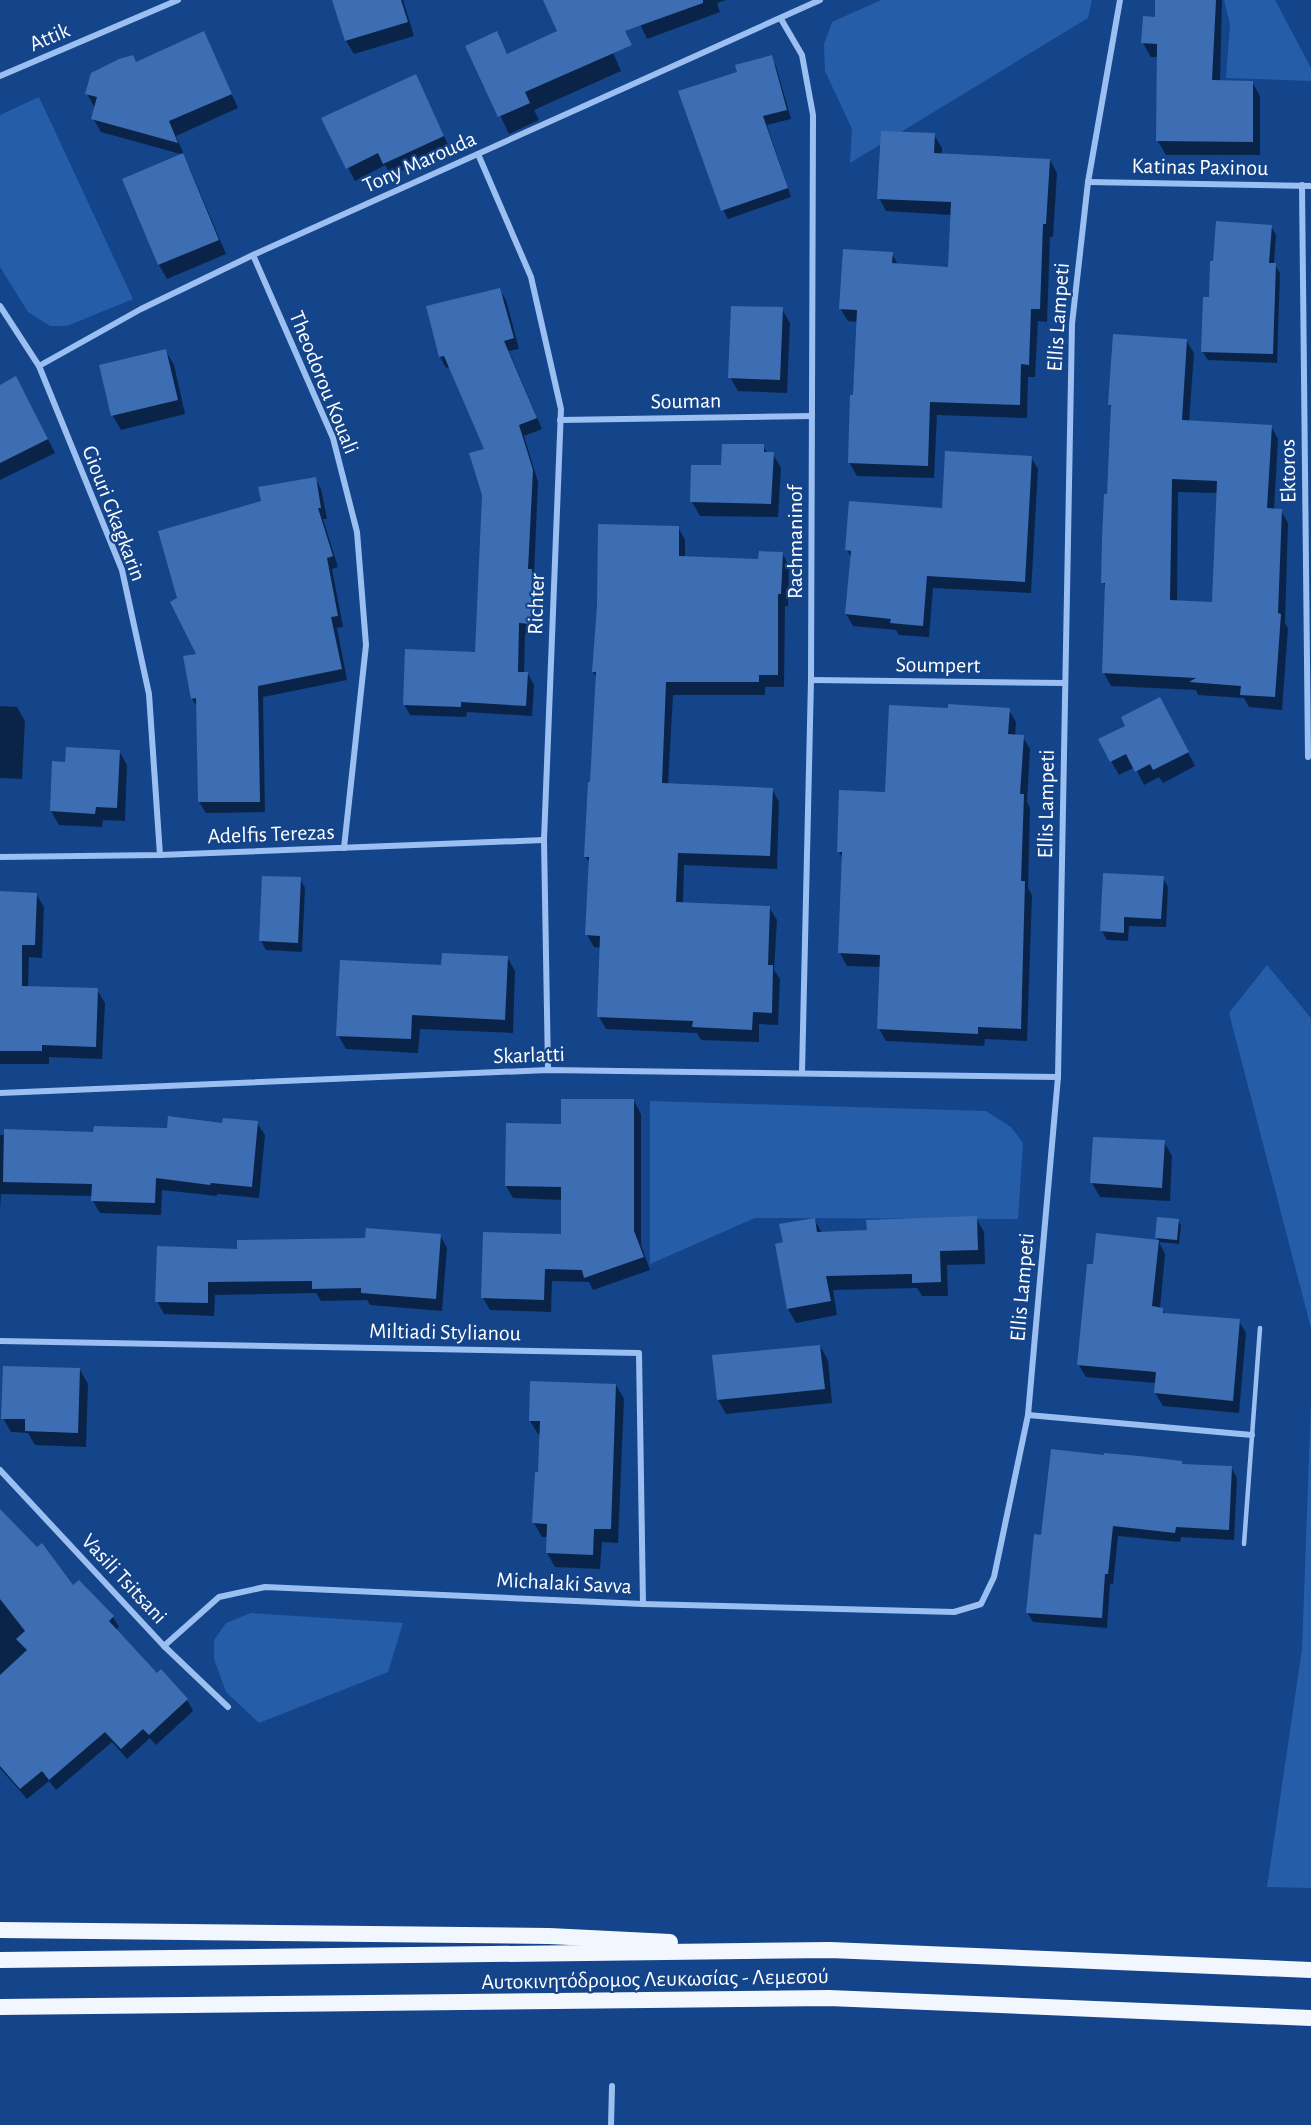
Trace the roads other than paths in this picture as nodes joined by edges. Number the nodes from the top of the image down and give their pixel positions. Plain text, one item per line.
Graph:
1 (178, 0) edge
2 (820, 0) edge
3 (1120, 0) edge
4 (781, 19) junction
5 (0, 76) edge
6 (478, 154) junction
7 (1088, 182) junction
8 (1302, 185) junction
9 (1311, 186) edge
10 (253, 255) junction
11 (0, 306) edge
12 (39, 366) junction
13 (812, 416) junction
14 (560, 420) junction
15 (811, 680) junction
16 (1065, 683) junction
17 (1308, 757) dead end
18 (544, 840) junction
19 (344, 848) junction
20 (160, 855) junction
21 (0, 858) edge
22 (548, 1070) junction
23 (802, 1073) junction
24 (1058, 1077) junction
25 (0, 1093) edge
26 (1260, 1328) dead end
27 (0, 1341) edge
28 (1028, 1415) junction
29 (1252, 1435) junction
30 (0, 1470) edge
31 (1244, 1544) dead end
32 (643, 1604) junction
33 (981, 1604) joint
34 (164, 1646) junction
35 (228, 1707) dead end
36 (0, 1930) edge
37 (830, 1950) junction
38 (0, 1960) edge
39 (1311, 1970) edge
40 (0, 2007) edge
41 (1311, 2018) edge
42 (612, 2086) dead end
43 (611, 2125) edge

1 - 5 street, Attik
2 - 4 street, Tony Marouda
3 - 7 street, Ellis Lampeti
4 - 6 street, Tony Marouda
4 - 13 street, Rachmaninof
6 - 10 street, Tony Marouda
6 - 14 street, Richter
7 - 8 street, Katinas Paxinou
7 - 16 street, Ellis Lampeti
8 - 9 street, Katinas Paxinou
8 - 17 street, Ektoros
10 - 12 street, Tony Marouda
10 - 19 street, Theodorou Kouali
11 - 12 street, Giouri Gkagkarin
12 - 20 street, Giouri Gkagkarin
13 - 14 street, Souman
13 - 15 street, Rachmaninof
14 - 18 street, Richter
15 - 16 street, Soumpert
15 - 23 street, Rachmaninof
16 - 24 street, Ellis Lampeti
18 - 19 street, Adelfis Terezas
18 - 22 street, Richter
19 - 20 street, Adelfis Terezas
20 - 21 street, Adelfis Terezas
22 - 23 street, Skarlatti
22 - 25 street, Skarlatti
23 - 24 street, Skarlatti
24 - 28 street, Ellis Lampeti
26 - 29 lane
27 - 32 street, Miltiadi Stylianou
28 - 29 street
28 - 33 street, Ellis Lampeti
29 - 31 lane
30 - 34 street, Vasili Tsitsani
32 - 33 street, Michalaki Savva
32 - 34 street, Michalaki Savva
34 - 35 street, Vasili Tsitsani
36 - 37 highway
37 - 38 highway, Αυτοκινητόδρομος Λευκωσίας - Λεμεσού
37 - 39 highway, Αυτοκινητόδρομος Λευκωσίας - Λεμεσού
40 - 41 highway, Αυτοκινητόδρομος Λευκωσίας - Λεμεσού
42 - 43 street

